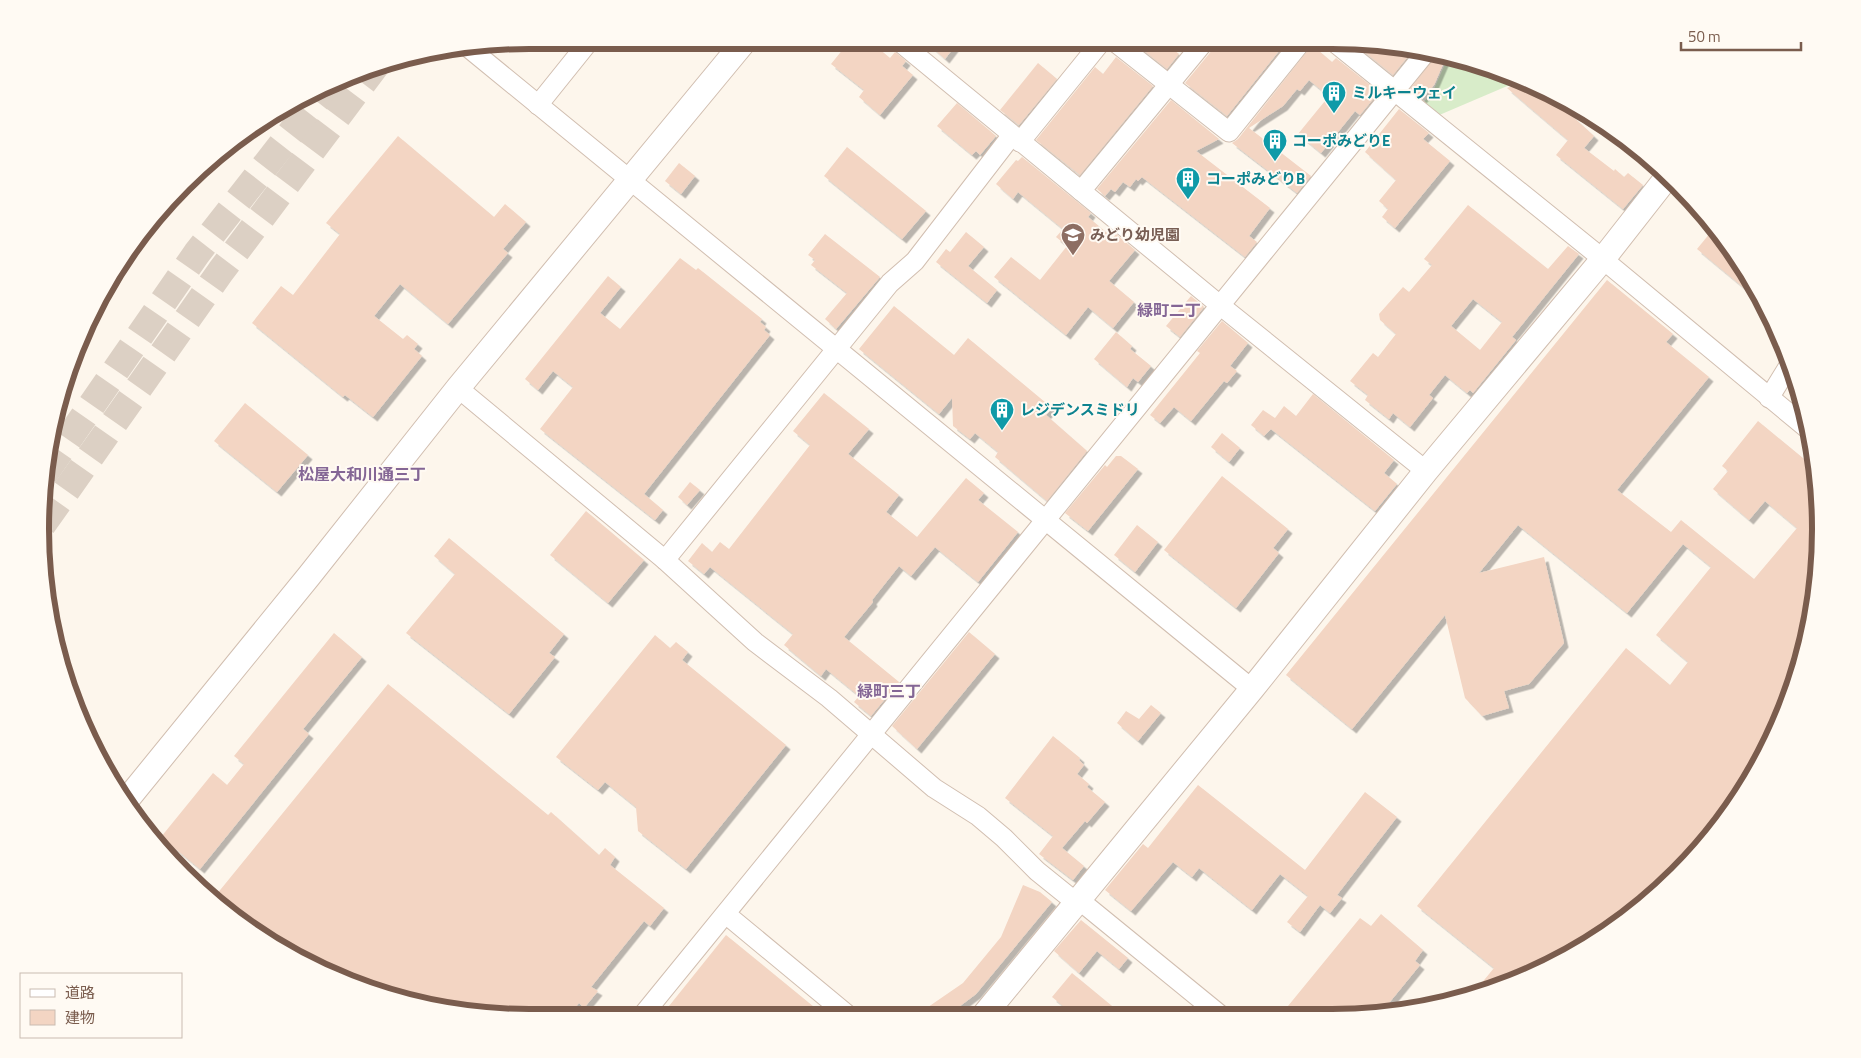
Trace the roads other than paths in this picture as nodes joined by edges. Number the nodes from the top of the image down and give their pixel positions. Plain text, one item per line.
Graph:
1 (583, 49) edge
2 (737, 49) edge
3 (910, 49) edge
4 (1095, 49) edge
5 (1124, 49) edge
6 (1198, 49) edge
7 (1296, 49) edge
8 (1342, 49) edge
9 (474, 52) edge
10 (1422, 57) edge
11 (1168, 85) junction
12 (1394, 91) junction
13 (538, 105) junction
14 (1016, 138) junction
15 (630, 180) junction
16 (1664, 181) edge
17 (1081, 192) junction
18 (1603, 259) junction
19 (1220, 306) junction
20 (836, 349) junction
21 (1786, 371) edge
22 (458, 388) junction
23 (1769, 398) junction
24 (1800, 423) edge
25 (1426, 471) junction
26 (1046, 522) junction
27 (664, 560) junction
28 (1252, 689) junction
29 (872, 735) junction
30 (130, 797) edge
31 (1078, 899) junction
32 (727, 915) junction
33 (648, 1009) edge
34 (840, 1009) edge
35 (989, 1009) edge
36 (1213, 1009) edge

1 - 13 street
2 - 15 street
3 - 14 street
4 - 14 street
5 - 11 street
6 - 11 street
7 - 11 street
8 - 12 street
9 - 13 street
10 - 12 street
11 - 17 street
12 - 18 street
12 - 19 street
13 - 15 street
14 - 17 street
14 - 20 street
15 - 20 street
15 - 22 street
16 - 18 street
17 - 19 street
18 - 23 street
18 - 25 street
19 - 25 street
19 - 26 street
20 - 26 street
20 - 27 street
21 - 23 street
22 - 27 street
22 - 30 street
23 - 24 street
25 - 28 street
26 - 28 street
26 - 29 street
27 - 29 street
28 - 31 street
29 - 31 street
29 - 32 street
31 - 35 street
31 - 36 street
32 - 33 street
32 - 34 street

